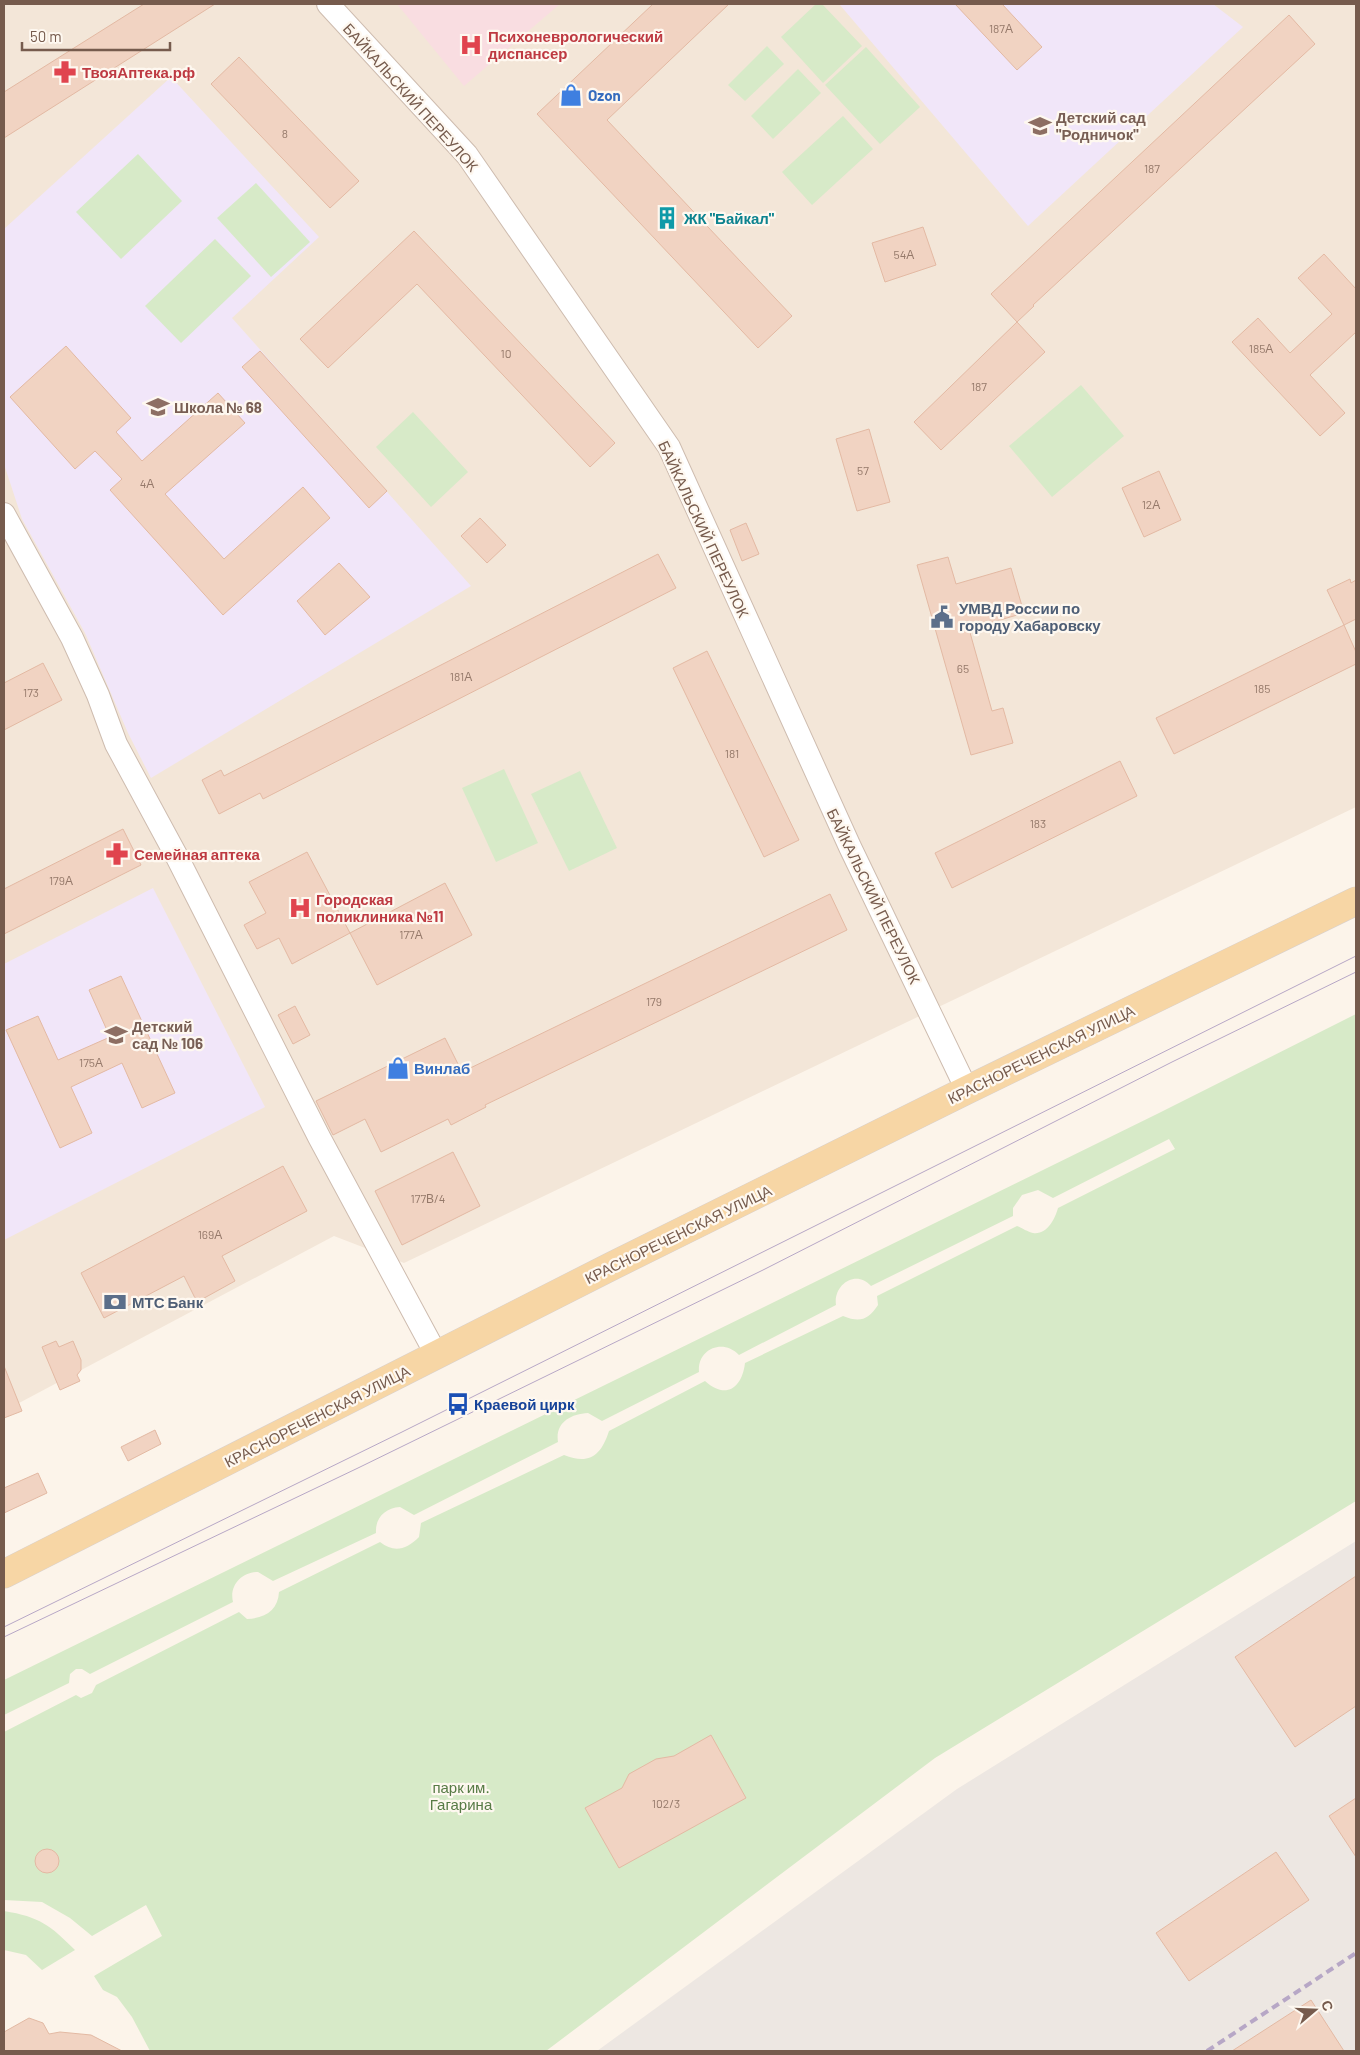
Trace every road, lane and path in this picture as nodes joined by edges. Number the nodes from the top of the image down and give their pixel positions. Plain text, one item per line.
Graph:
1 (328, 4) edge
2 (4, 514) edge
3 (1356, 901) edge
4 (967, 1090) junction
5 (437, 1356) junction
6 (4, 1574) edge

1 - 4 street, БАЙКАЛЬСКИЙ ПЕРЕУЛОК
2 - 5 street
3 - 4 main road, КРАСНОРЕЧЕНСКАЯ УЛИЦА
4 - 5 main road, КРАСНОРЕЧЕНСКАЯ УЛИЦА
5 - 6 main road, КРАСНОРЕЧЕНСКАЯ УЛИЦА

